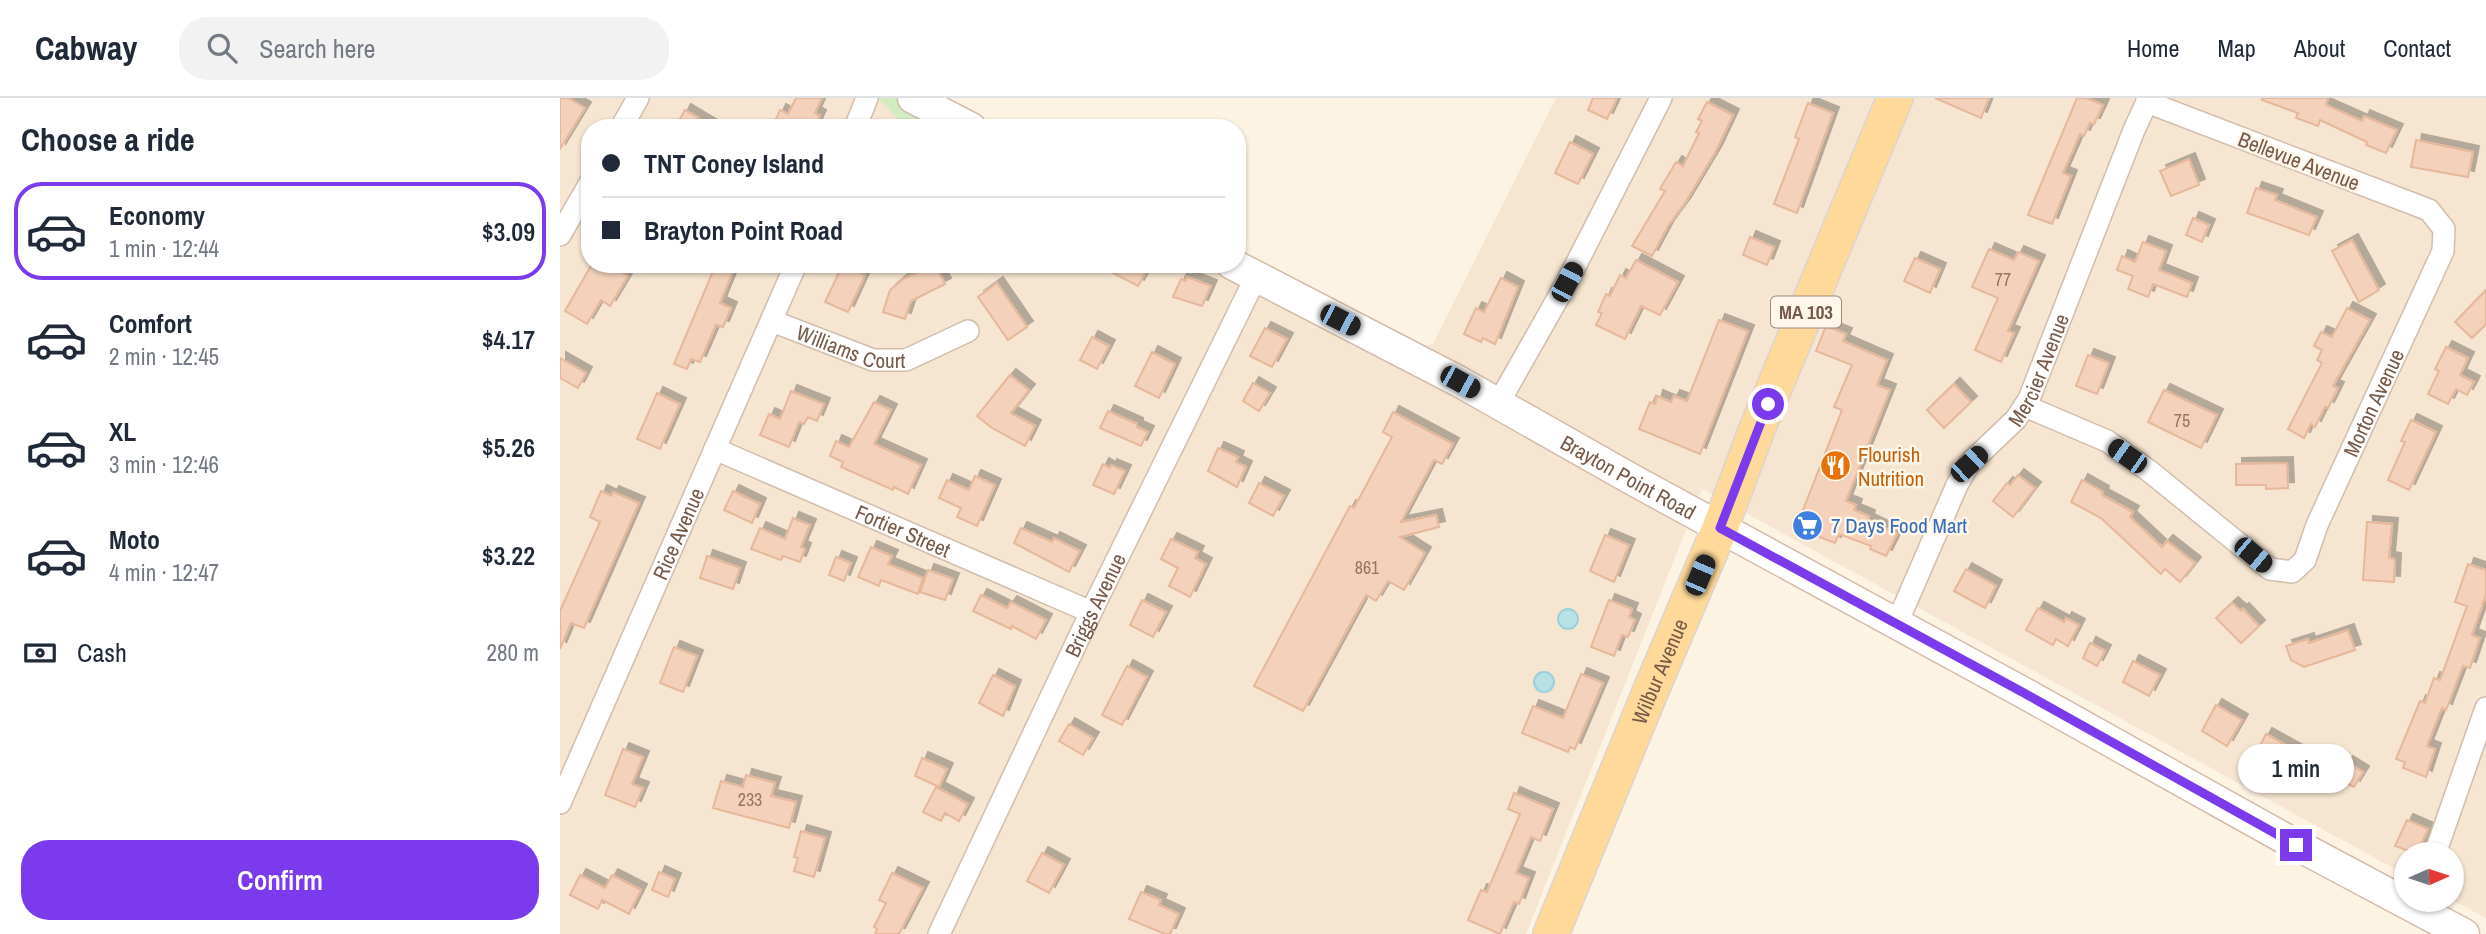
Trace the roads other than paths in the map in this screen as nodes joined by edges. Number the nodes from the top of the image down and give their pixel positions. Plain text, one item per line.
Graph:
1 (638, 98) edge
2 (867, 98) edge
3 (913, 98) edge
4 (1661, 98) edge
5 (1895, 98) edge
6 (2147, 100) edge
7 (626, 119) edge
8 (859, 119) edge
9 (954, 119) edge
10 (581, 199) edge
11 (2444, 229) joint
12 (560, 235) edge
13 (1246, 272) edge
14 (792, 273) edge
15 (1243, 273) edge
16 (772, 321) junction
17 (968, 331) dead end
18 (1498, 404) junction
19 (2025, 405) junction
20 (715, 449) junction
21 (1720, 528) junction
22 (1091, 612) junction
23 (1897, 623) junction
24 (2486, 708) edge
25 (560, 803) edge
26 (2439, 842) edge
27 (2394, 892) edge
28 (2430, 912) edge
29 (939, 934) edge
30 (1551, 934) edge
31 (2464, 934) edge

1 - 7 street
2 - 8 street
3 - 9 street
4 - 18 street
5 - 21 main road, Wilbur Avenue / MA 103
6 - 11 street, Bellevue Avenue
6 - 19 street, Mercier Avenue
10 - 12 street
11 - 19 street, Morton Avenue
13 - 18 street, Brayton Point Road
14 - 16 street, Rice Avenue
15 - 22 street, Briggs Avenue
16 - 17 street, Williams Court
16 - 20 street, Rice Avenue
18 - 21 street, Brayton Point Road
19 - 23 street, Mercier Avenue
20 - 22 street, Fortier Street
20 - 25 street, Rice Avenue
21 - 23 street, Brayton Point Road
21 - 30 main road, Wilbur Avenue / MA 103
22 - 29 street, Briggs Avenue
23 - 27 street, Brayton Point Road
24 - 26 street
28 - 31 street, Brayton Point Road

